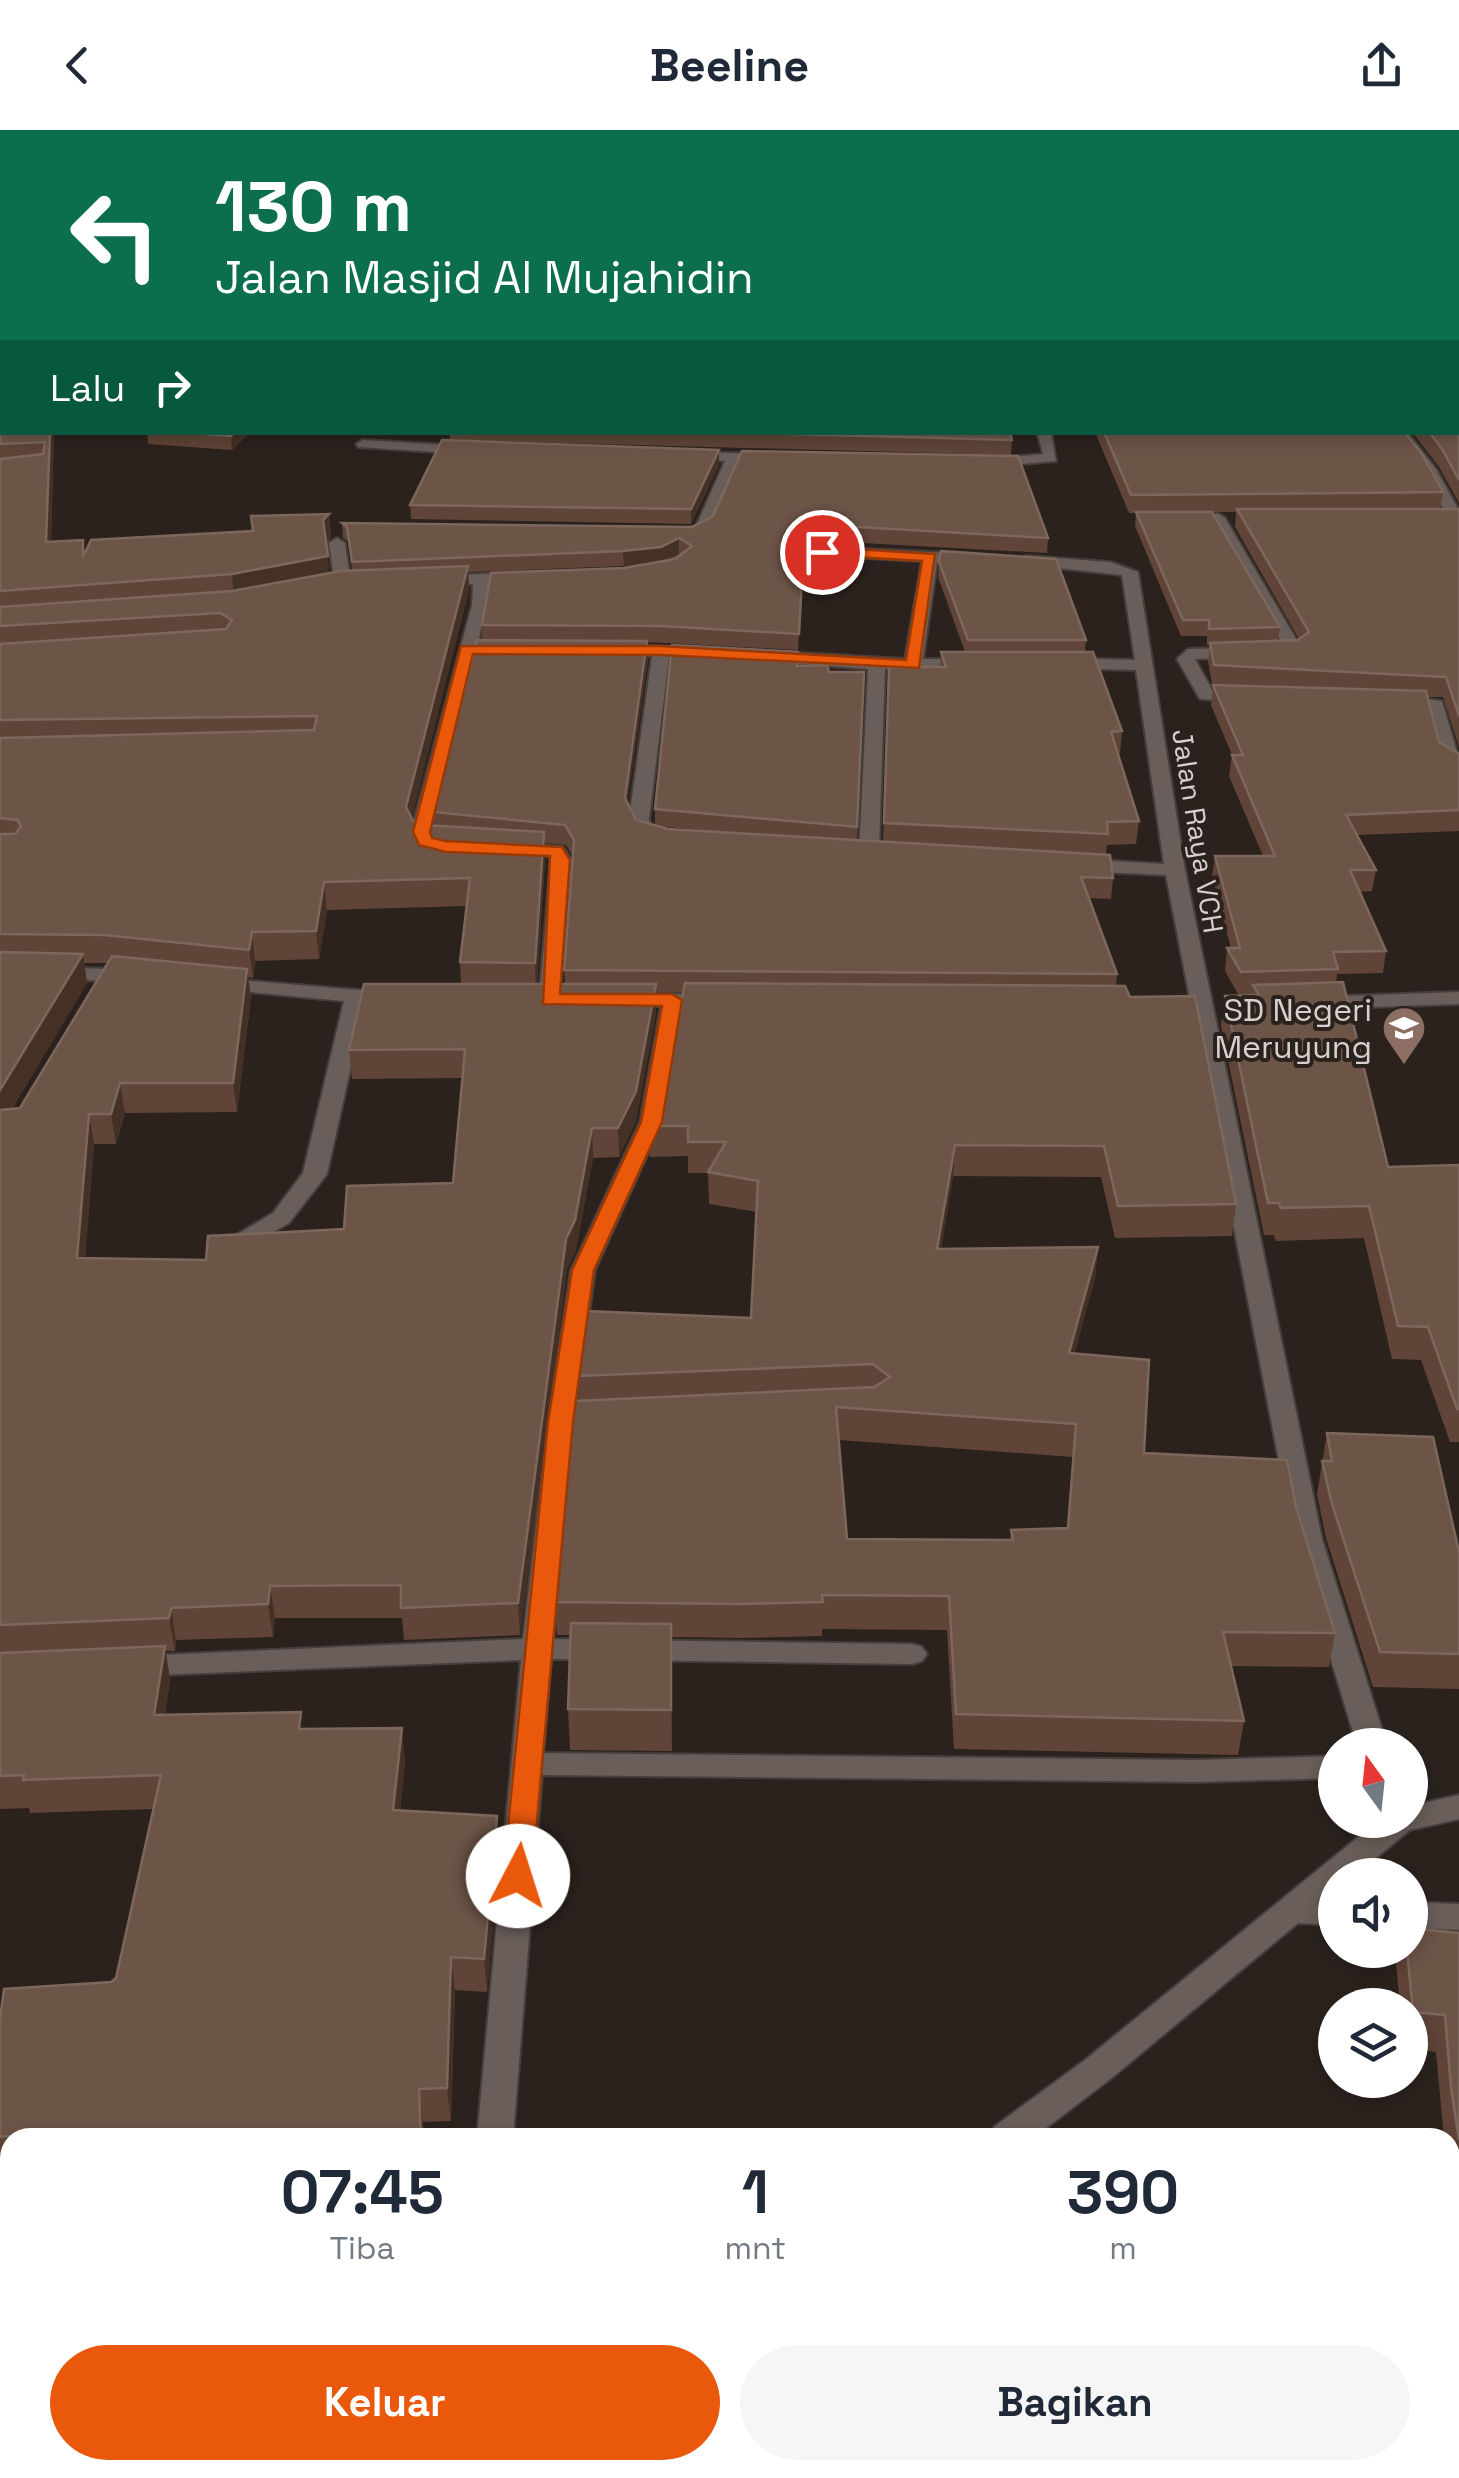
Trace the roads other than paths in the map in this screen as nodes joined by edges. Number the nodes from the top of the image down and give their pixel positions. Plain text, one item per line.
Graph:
1 (1045, 435) edge
2 (1401, 435) edge
3 (363, 444) dead end
4 (480, 451) edge
5 (679, 455) edge
6 (734, 457) junction
7 (790, 458) edge
8 (979, 462) edge
9 (1448, 515) edge
10 (1218, 518) edge
11 (673, 532) edge
12 (337, 542) dead end
13 (822, 552) dead end
14 (930, 558) junction
15 (535, 577) edge
16 (482, 578) junction
17 (422, 582) edge
18 (362, 585) edge
19 (466, 650) junction
20 (525, 650) edge
21 (602, 650) edge
22 (661, 650) junction
23 (718, 653) edge
24 (738, 655) edge
25 (1034, 662) edge
26 (1000, 663) edge
27 (876, 664) junction
28 (1144, 664) junction
29 (913, 665) junction
30 (1273, 698) edge
31 (1371, 700) edge
32 (1459, 767) edge
33 (688, 841) edge
34 (907, 857) edge
35 (1060, 864) edge
36 (1175, 870) junction
37 (0, 971) edge
38 (108, 973) junction
39 (356, 998) junction
40 (1459, 998) edge
41 (409, 999) edge
42 (550, 1000) edge
43 (603, 1000) edge
44 (672, 1000) junction
45 (731, 1000) edge
46 (1300, 1003) edge
47 (89, 1005) edge
48 (222, 1254) edge
49 (537, 1649) junction
50 (912, 1654) dead end
51 (100, 1668) edge
52 (1367, 1728) edge
53 (527, 1764) junction
54 (1318, 1767) edge
55 (1459, 1807) edge
56 (1428, 1814) edge
57 (1376, 1838) edge
58 (1294, 1910) junction
59 (1318, 1911) edge
60 (1428, 1916) edge
61 (1459, 1917) edge
62 (496, 2128) edge
63 (1019, 2128) edge

1 - 8 street
2 - 9 street
3 - 4 street
5 - 6 street
6 - 7 street
6 - 11 street
10 - 30 street
12 - 18 street
13 - 14 street
14 - 28 street, Jalan Raya VCH
14 - 29 street
15 - 16 street
16 - 17 street
16 - 19 street
19 - 20 street
19 - 42 street
21 - 22 street
22 - 23 street
22 - 33 street
24 - 27 street
25 - 28 street
26 - 29 street
27 - 29 street
27 - 34 street
28 - 36 street, Jalan Raya VCH
31 - 32 street
35 - 36 street
36 - 52 street, Jalan Raya VCH
37 - 38 street
38 - 39 street
38 - 47 street
39 - 41 street
39 - 48 street
40 - 46 street
43 - 44 street
44 - 45 street
44 - 49 street
49 - 50 street
49 - 51 street
49 - 53 street
53 - 54 street
53 - 62 street
55 - 56 street
57 - 58 street
58 - 59 street
58 - 63 street
60 - 61 street

